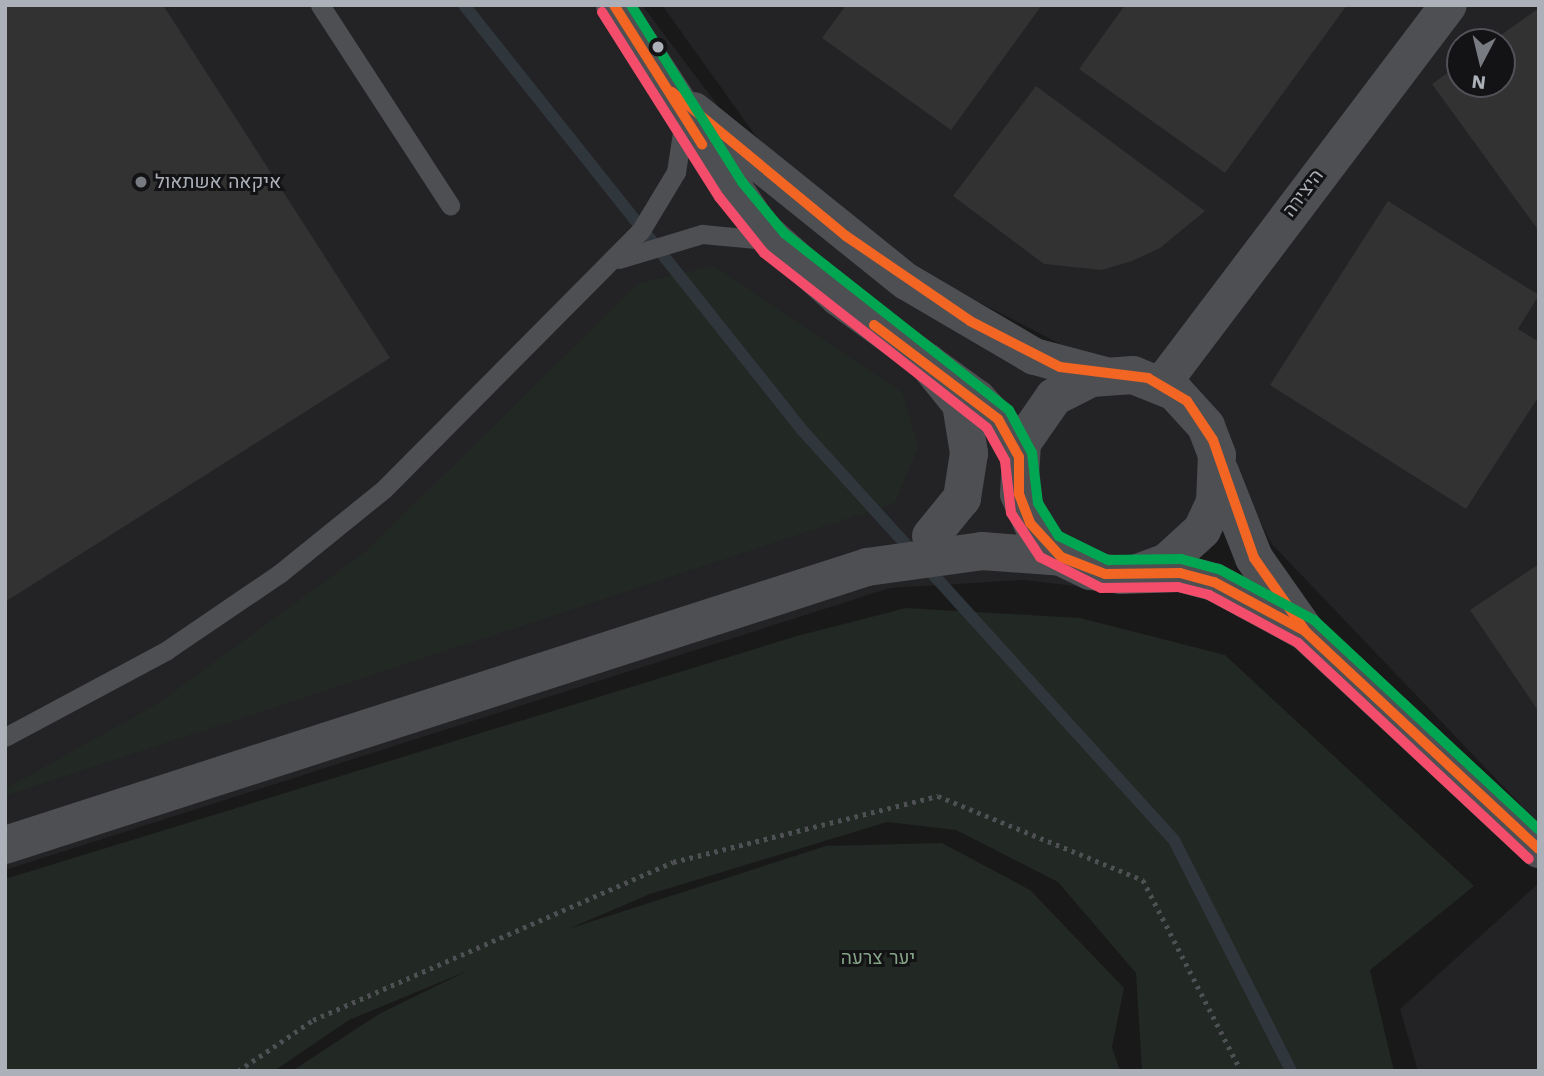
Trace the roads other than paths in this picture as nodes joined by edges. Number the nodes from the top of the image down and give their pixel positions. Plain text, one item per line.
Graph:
1 (320, 5) edge
2 (614, 5) edge
3 (1448, 5) edge
4 (678, 102) junction
5 (450, 205) dead end
6 (774, 243) junction
7 (605, 265) junction
8 (927, 362) junction
9 (1105, 375) junction
10 (1161, 384) junction
11 (1018, 459) junction
12 (1219, 470) junction
13 (931, 536) junction
14 (1061, 557) junction
15 (867, 567) junction
16 (1137, 573) junction
17 (1307, 632) junction
18 (5, 737) edge
19 (5, 845) edge
20 (1539, 849) edge

1 - 5 lane
2 - 4 street
3 - 10 street, היצירה
4 - 6 street
4 - 7 lane
4 - 9 street
6 - 7 lane
6 - 8 street
7 - 18 lane
8 - 11 street
8 - 13 street
9 - 10 street
9 - 11 street
10 - 12 street
11 - 13 street
11 - 14 street
12 - 16 street
12 - 17 street
13 - 15 street
14 - 15 street
14 - 16 street
15 - 19 street
16 - 17 street
17 - 20 street

